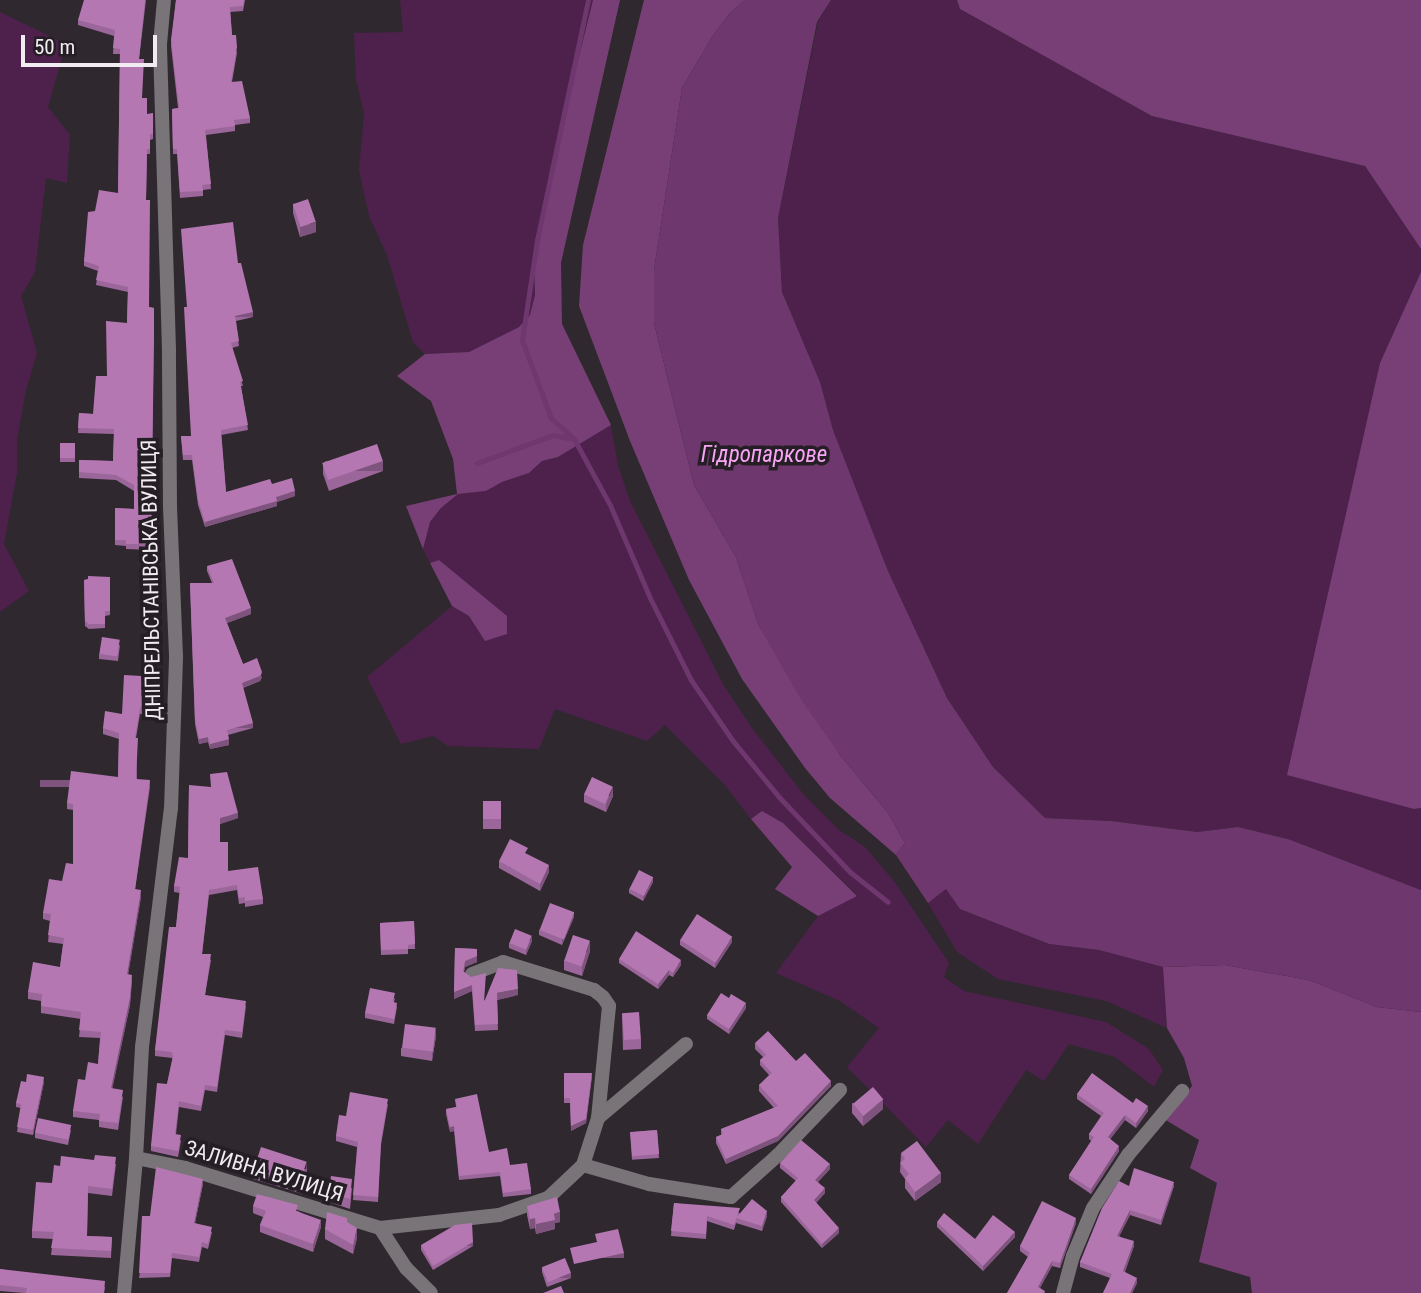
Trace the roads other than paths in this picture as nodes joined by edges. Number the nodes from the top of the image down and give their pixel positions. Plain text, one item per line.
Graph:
1 (164, 0) edge
2 (472, 974) edge
3 (686, 1044) dead end
4 (840, 1090) dead end
5 (1182, 1091) dead end
6 (598, 1118) junction
7 (136, 1158) junction
8 (583, 1165) junction
9 (380, 1228) junction
10 (124, 1293) edge
11 (430, 1293) edge
12 (1063, 1293) edge

1 - 7 street, ДНІПРЕЛЬСТАНІВСЬКА ВУЛИЦЯ
2 - 6 street, ЗАЛИВНА ВУЛИЦЯ
3 - 6 street
4 - 8 street
5 - 12 street
6 - 8 street, ЗАЛИВНА ВУЛИЦЯ
7 - 9 street, ЗАЛИВНА ВУЛИЦЯ
7 - 10 street, ДНІПРЕЛЬСТАНІВСЬКА ВУЛИЦЯ
8 - 9 street, ЗАЛИВНА ВУЛИЦЯ
9 - 11 street

